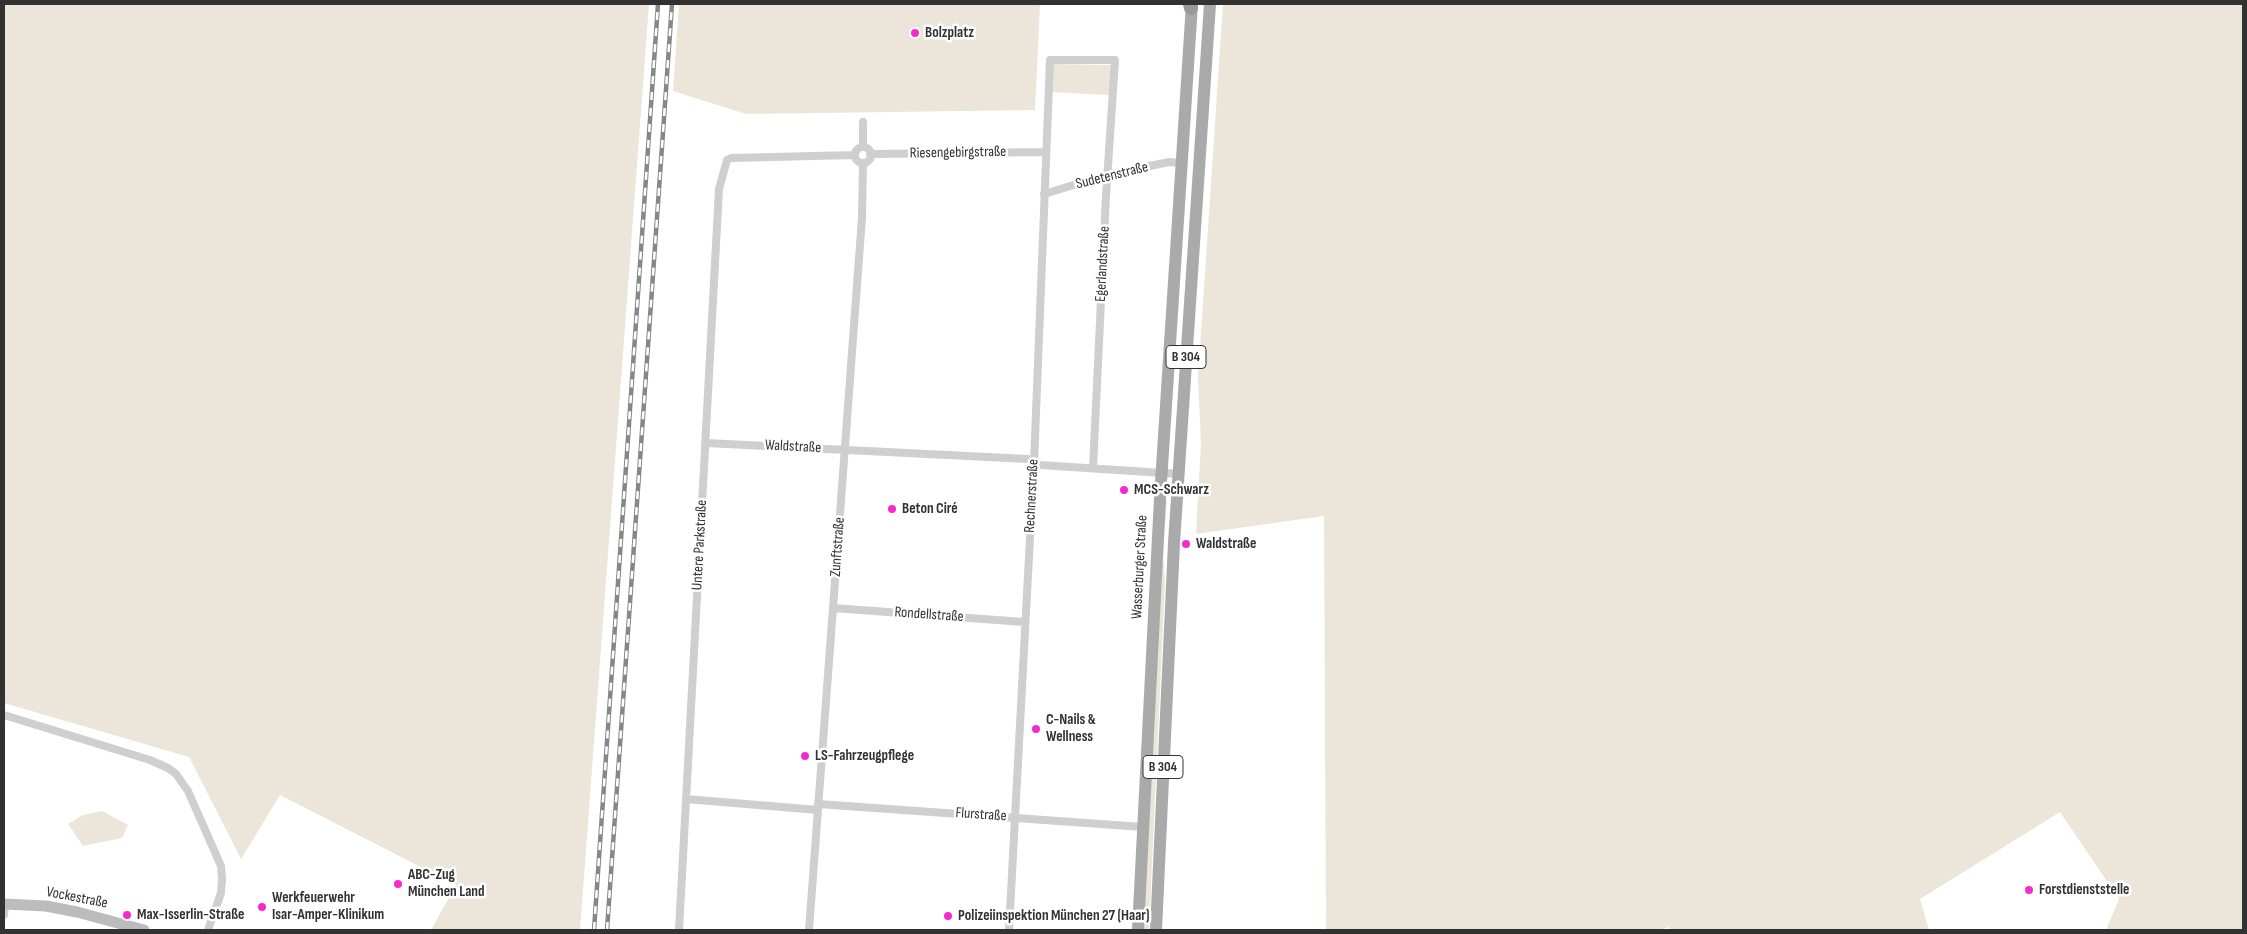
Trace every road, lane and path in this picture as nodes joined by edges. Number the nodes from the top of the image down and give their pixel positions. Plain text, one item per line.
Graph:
1 (1210, 4) edge
2 (1191, 5) edge
3 (1115, 60) joint
4 (863, 122) dead end
5 (863, 148) junction
6 (1046, 152) junction
7 (870, 154) junction
8 (855, 155) junction
9 (863, 163) junction
10 (1181, 163) junction
11 (1107, 175) junction
12 (1044, 194) junction
13 (706, 443) junction
14 (844, 450) junction
15 (1034, 463) junction
16 (1093, 468) junction
17 (1162, 472) junction
18 (1179, 474) junction
19 (833, 608) junction
20 (1024, 622) junction
21 (4, 716) edge
22 (686, 799) junction
23 (818, 807) junction
24 (1014, 818) junction
25 (1143, 827) junction
26 (4, 908) edge
27 (144, 930) edge
28 (208, 930) edge
29 (679, 930) edge
30 (809, 930) edge
31 (1009, 930) edge
32 (1138, 930) edge
33 (1156, 930) edge

1 - 18 main road, B 304
2 - 10 main road, Wasserburger Straße / B 304
3 - 6 street, Rechnerstraße
3 - 11 street, Egerlandstraße
4 - 5 street
5 - 7 street
5 - 8 street
6 - 7 street, Riesengebirgstraße
6 - 12 street, Rechnerstraße
7 - 9 street
8 - 9 street
8 - 13 street, Untere Parkstraße
9 - 14 street, Zunftstraße
10 - 11 street, Sudetenstraße
10 - 17 main road, Wasserburger Straße / B 304
11 - 12 street, Sudetenstraße
11 - 16 street, Egerlandstraße
12 - 15 street, Rechnerstraße
13 - 14 street, Waldstraße
13 - 22 street, Untere Parkstraße
14 - 15 street, Waldstraße
14 - 19 street, Zunftstraße
15 - 16 street, Waldstraße
15 - 20 street, Rechnerstraße
16 - 17 street, Waldstraße
17 - 18 street, Waldstraße
17 - 25 main road, Wasserburger Straße / B 304
18 - 33 main road, B 304
19 - 20 street, Rondellstraße
19 - 23 street, Zunftstraße
20 - 24 street, Rechnerstraße
21 - 28 street
22 - 23 street, Flurstraße
22 - 29 street, Untere Parkstraße
23 - 24 street, Flurstraße
23 - 30 street, Zunftstraße
24 - 25 street, Flurstraße
24 - 31 street, Rechnerstraße
25 - 32 main road, Wasserburger Straße / B 304
26 - 27 main road, Vockestraße

